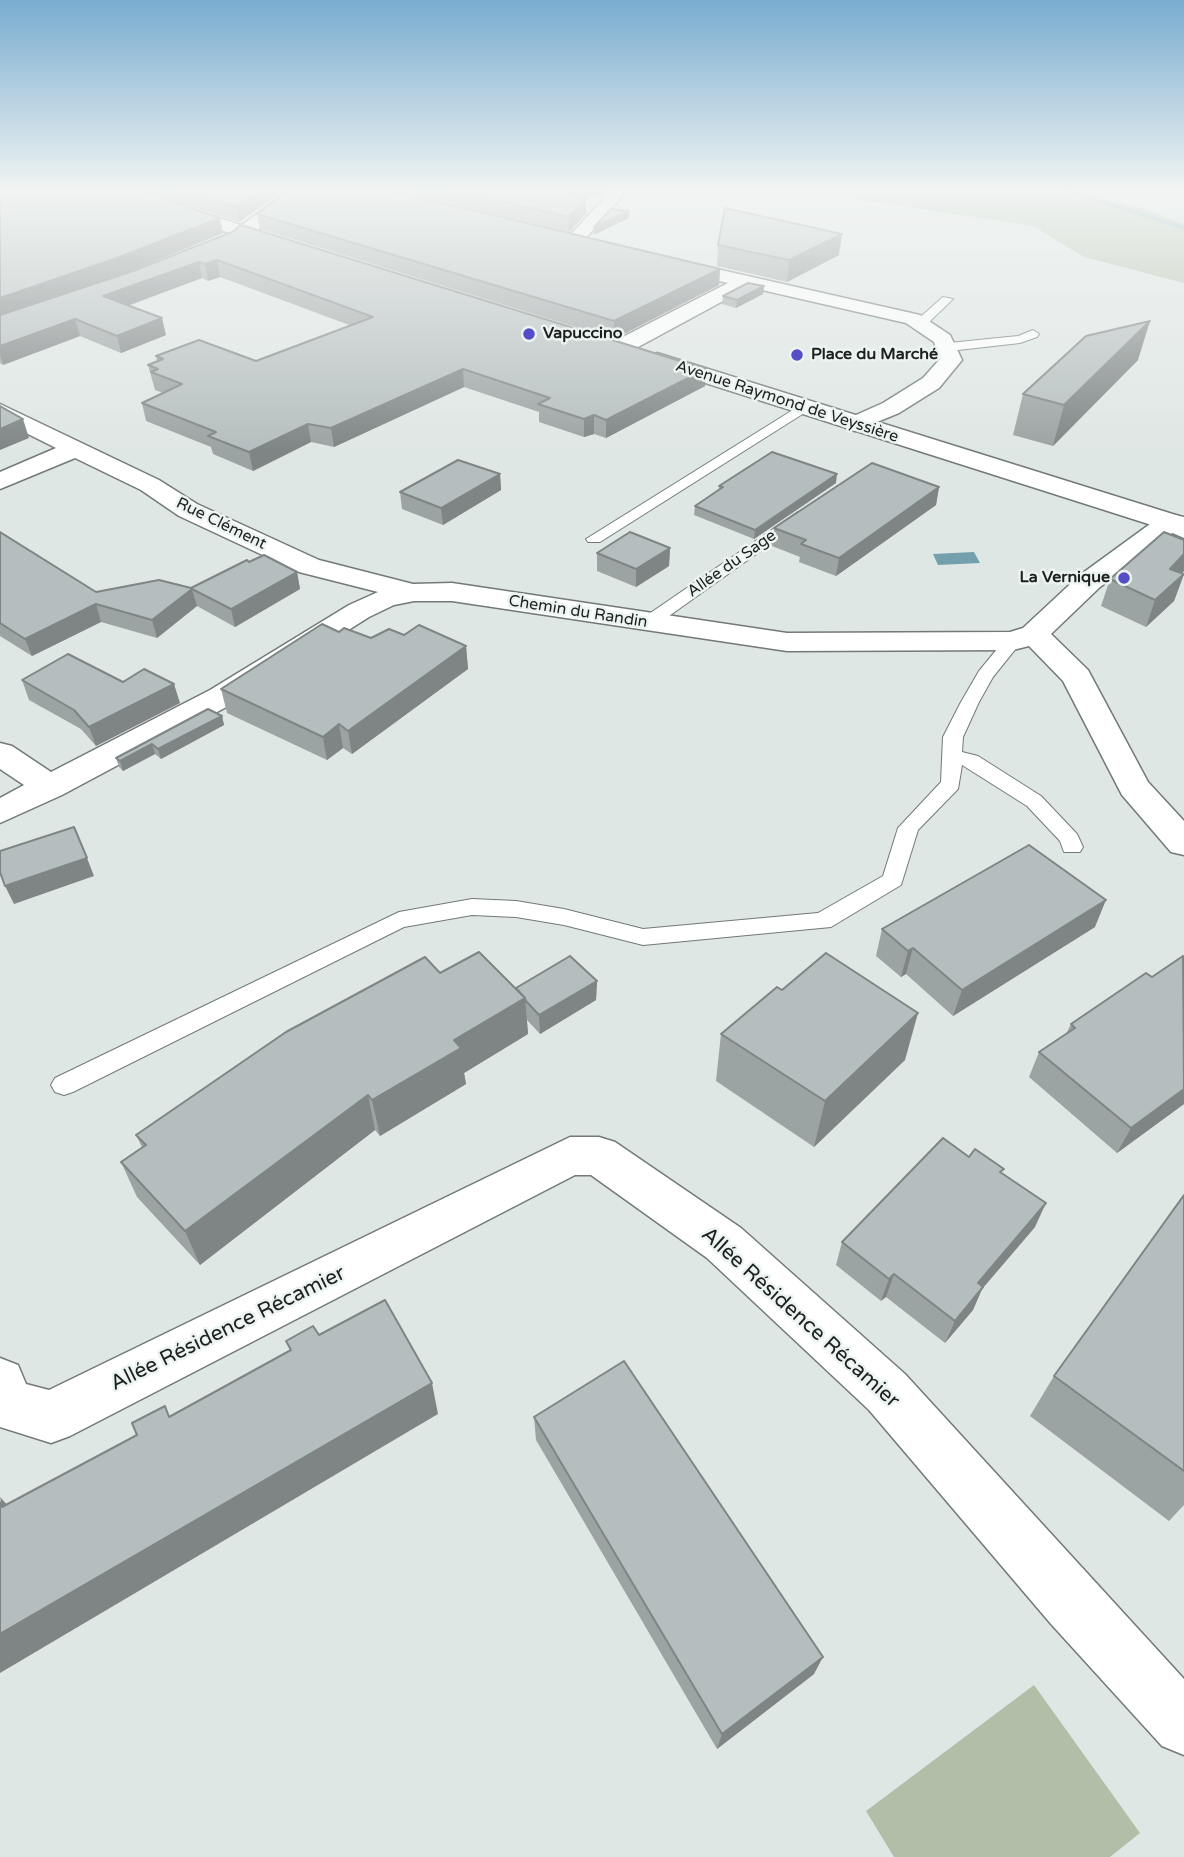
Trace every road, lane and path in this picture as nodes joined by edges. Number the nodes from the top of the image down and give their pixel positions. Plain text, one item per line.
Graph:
1 (725, 278) edge
2 (744, 282) junction
3 (947, 299) dead end
4 (921, 323) junction
5 (1033, 334) dead end
6 (598, 341) edge
7 (949, 347) junction
8 (620, 348) junction
9 (804, 407) junction
10 (0, 411) edge
11 (855, 424) junction
12 (77, 448) junction
13 (0, 481) edge
14 (816, 504) edge
15 (1179, 526) edge
16 (594, 539) dead end
17 (414, 592) junction
18 (649, 622) junction
19 (1023, 638) junction
20 (0, 753) edge
21 (952, 757) junction
22 (50, 787) junction
23 (0, 812) edge
24 (1184, 843) edge
25 (1072, 847) dead end
26 (64, 1086) dead end
27 (0, 1383) edge
28 (1184, 1724) edge

1 - 2 street
2 - 4 street
2 - 8 street
3 - 4 lane
4 - 7 street
5 - 7 lane
6 - 8 street, Avenue Raymond de Veyssière
7 - 11 street
8 - 9 street, Avenue Raymond de Veyssière
9 - 11 street, Avenue Raymond de Veyssière
9 - 16 lane
10 - 12 street, Rue Clément
11 - 15 street, Avenue Raymond de Veyssière
12 - 13 street
12 - 17 street, Rue Clément
14 - 18 lane, Allée du Sage
15 - 19 street
17 - 18 street, Chemin du Randin
17 - 22 street, Chemin du Randin
18 - 19 street, Chemin du Randin
19 - 21 lane
19 - 24 street
20 - 22 street
21 - 25 lane
21 - 26 lane
22 - 23 street, Chemin du Randin
27 - 28 street, Allée Résidence Récamier

